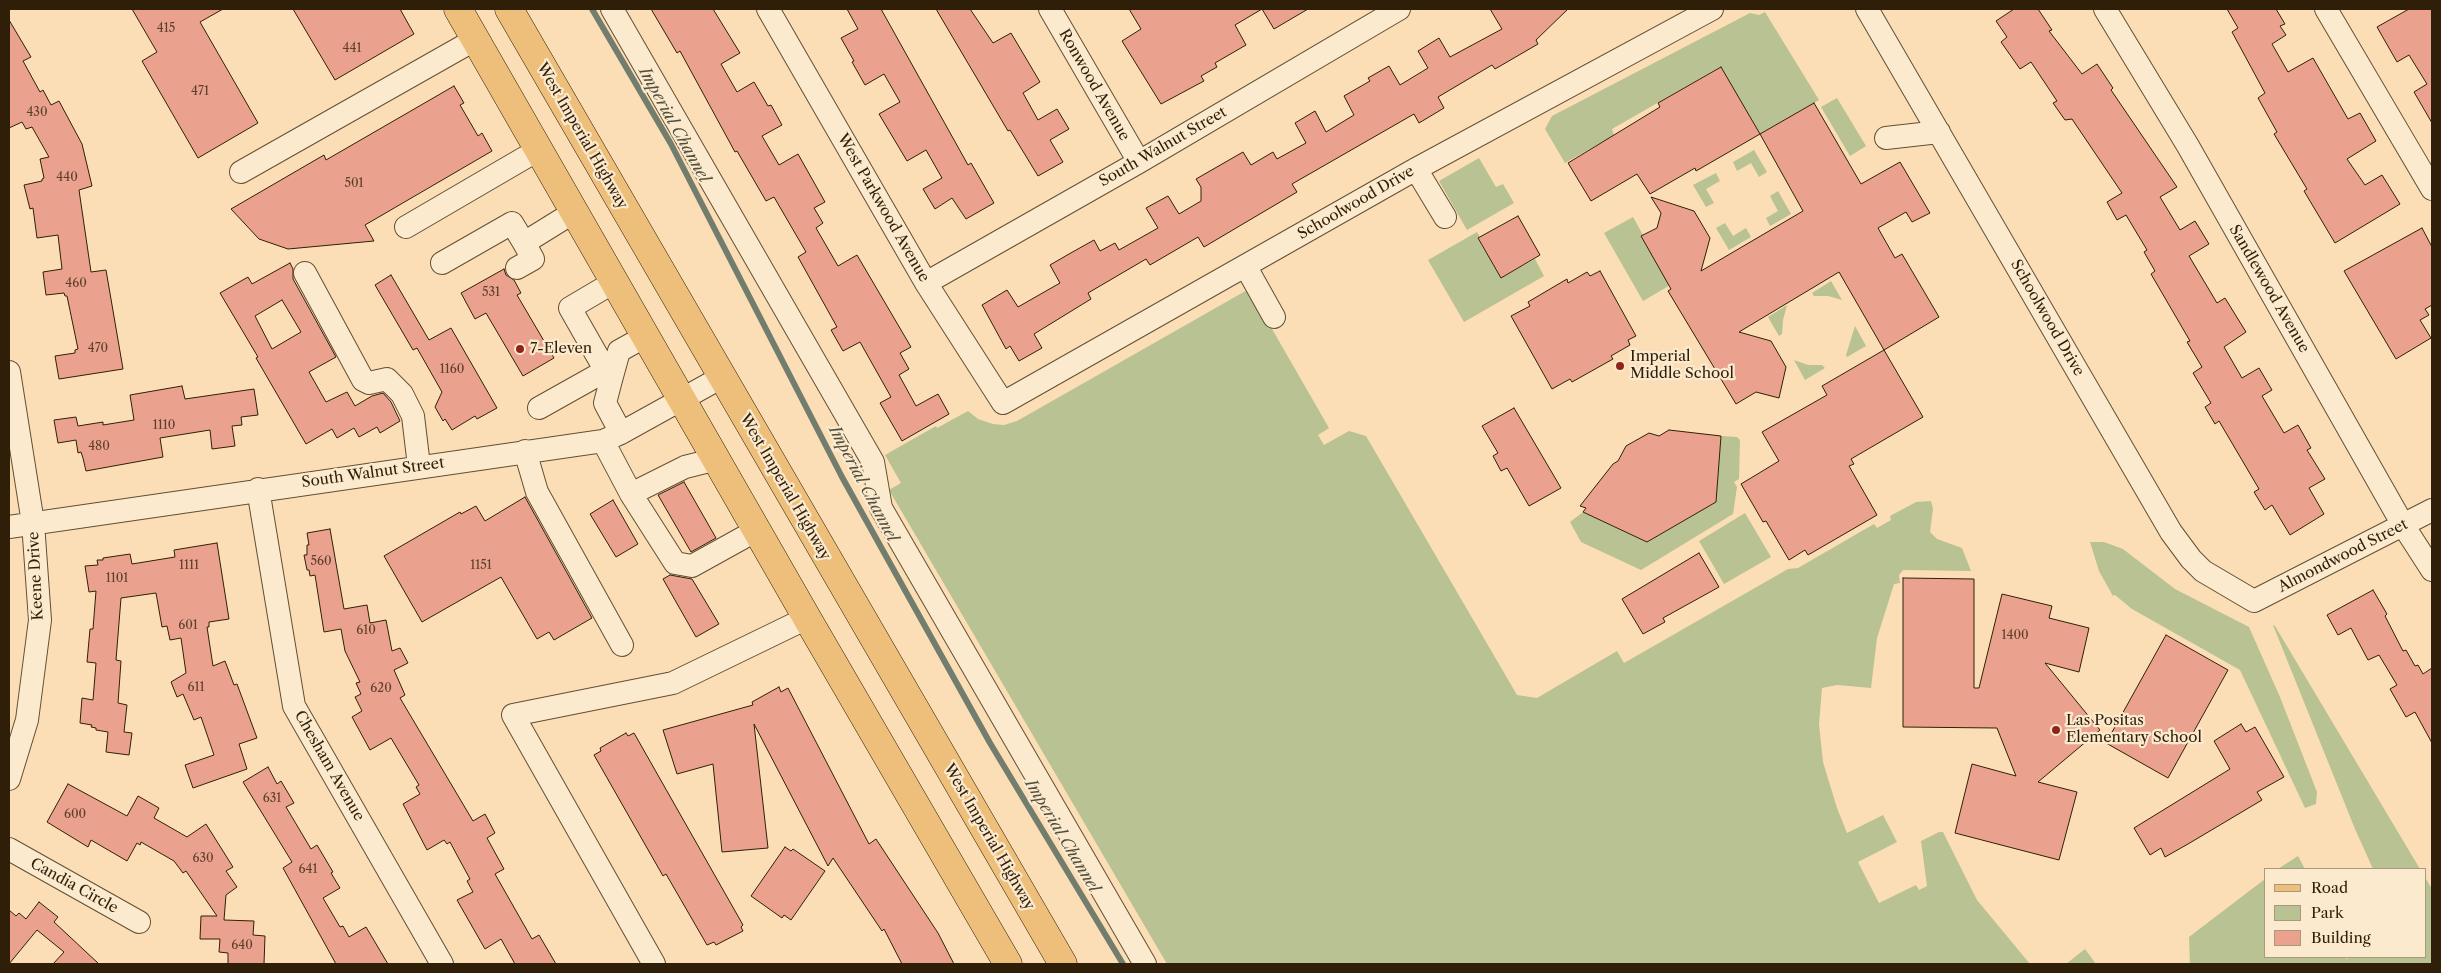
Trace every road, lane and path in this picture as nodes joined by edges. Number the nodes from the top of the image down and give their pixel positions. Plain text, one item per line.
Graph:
1 (458, 9) edge
2 (509, 9) edge
3 (612, 9) edge
4 (768, 9) edge
5 (1050, 9) edge
6 (1399, 9) edge
7 (1712, 9) edge
8 (1867, 9) edge
9 (2105, 9) edge
10 (2326, 9) edge
11 (476, 39) junction
12 (1939, 132) junction
13 (1886, 138) dead end
14 (538, 150) junction
15 (1139, 162) junction
16 (1416, 169) junction
17 (241, 172) dead end
18 (2432, 189) edge
19 (574, 212) junction
20 (1445, 218) dead end
21 (406, 227) dead end
22 (524, 243) junction
23 (442, 263) dead end
24 (1246, 267) junction
25 (517, 268) dead end
26 (305, 273) dead end
27 (614, 282) junction
28 (926, 283) junction
29 (1274, 317) dead end
30 (646, 336) junction
31 (9, 372) edge
32 (608, 375) junction
33 (722, 377) junction
34 (682, 400) junction
35 (1003, 403) joint
36 (539, 408) dead end
37 (612, 437) junction
38 (525, 451) junction
39 (716, 459) junction
40 (419, 466) junction
41 (258, 489) junction
42 (631, 494) junction
43 (2432, 510) edge
44 (33, 524) junction
45 (2403, 525) junction
46 (9, 527) edge
47 (757, 530) junction
48 (2432, 570) edge
49 (2254, 601) joint
50 (807, 618) junction
51 (622, 645) dead end
52 (9, 779) edge
53 (9, 850) edge
54 (139, 922) dead end
55 (442, 964) edge
56 (654, 964) edge
57 (1008, 964) edge
58 (1063, 964) edge
59 (1145, 964) edge

1 - 11 main road
2 - 33 main road, West Imperial Highway
3 - 59 street
4 - 28 street, West Parkwood Avenue
5 - 15 street, Ronwood Avenue
6 - 15 street, South Walnut Street
7 - 16 street, Schoolwood Drive
8 - 12 street, Schoolwood Drive
9 - 45 street, Sandlewood Avenue
10 - 18 street
11 - 14 main road
11 - 17 street
12 - 13 street
12 - 49 street, Schoolwood Drive
14 - 19 main road
14 - 21 street
15 - 28 street, South Walnut Street
16 - 20 street
16 - 24 street, Schoolwood Drive
19 - 22 street
19 - 27 main road
22 - 23 street
22 - 25 street
24 - 29 street
24 - 35 street, Schoolwood Drive
26 - 40 street
27 - 30 main road
27 - 32 street
28 - 35 street, West Parkwood Avenue
30 - 32 street
30 - 34 main road
31 - 44 street, Keene Drive
32 - 36 street
32 - 37 street
33 - 34 street, South Walnut Street
33 - 58 main road, West Imperial Highway
34 - 37 street, South Walnut Street
34 - 39 main road
37 - 38 street, South Walnut Street
37 - 42 street
38 - 40 street, South Walnut Street
38 - 51 street
39 - 42 street
39 - 47 main road
40 - 41 street, South Walnut Street
41 - 44 street, South Walnut Street
41 - 55 street, Chesham Avenue
42 - 47 street
43 - 45 street, Almondwood Street
44 - 46 street, South Walnut Street
44 - 52 street, Keene Drive
45 - 48 street, Sandlewood Avenue
45 - 49 street, Almondwood Street
47 - 50 main road
50 - 56 street
50 - 57 main road
53 - 54 street, Candia Circle

